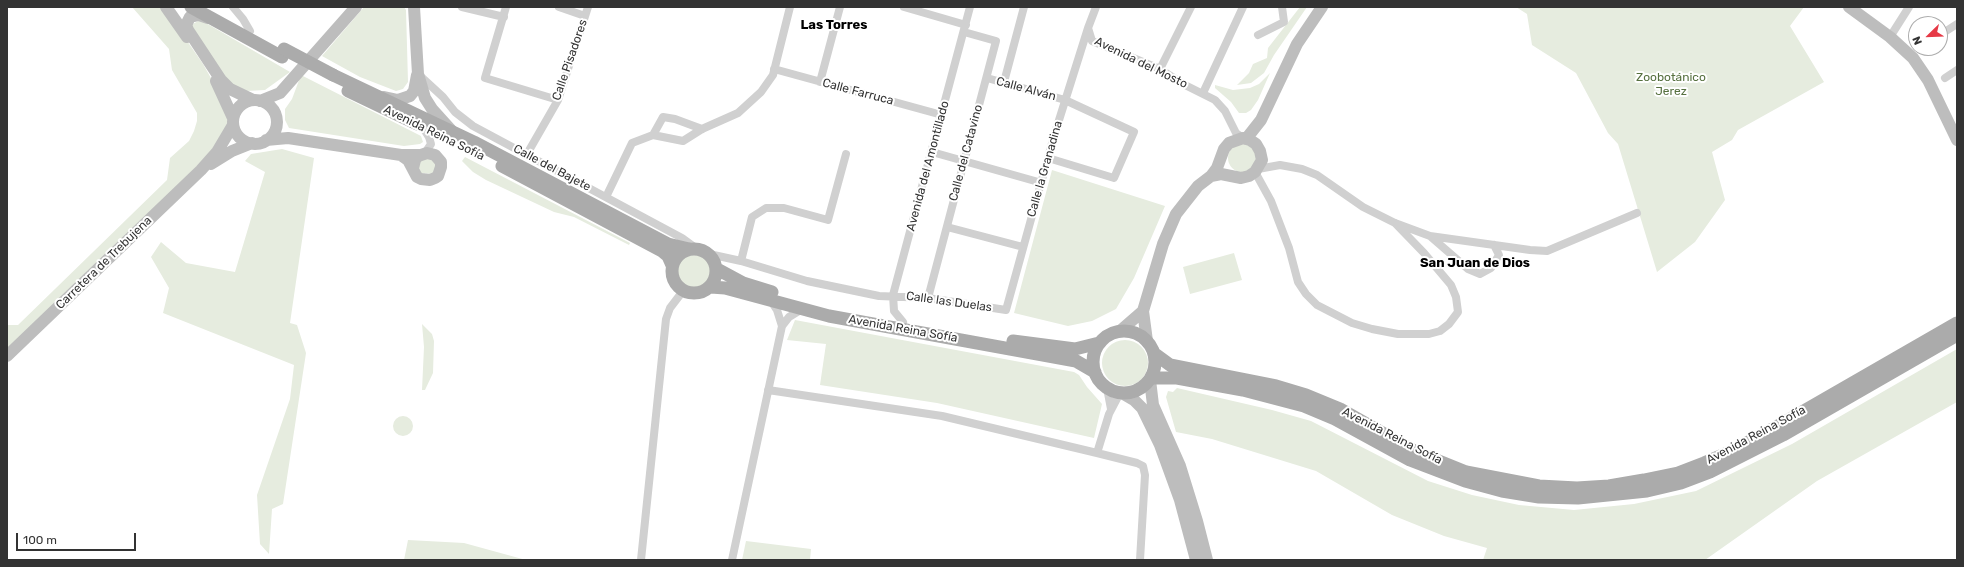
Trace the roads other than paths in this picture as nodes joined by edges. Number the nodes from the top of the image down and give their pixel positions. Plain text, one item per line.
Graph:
1 (166, 7) edge
2 (191, 7) edge
3 (208, 7) edge
4 (233, 7) edge
5 (356, 7) edge
6 (462, 7) edge
7 (506, 7) edge
8 (559, 7) edge
9 (588, 7) edge
10 (790, 7) edge
11 (840, 7) edge
12 (904, 7) edge
13 (970, 7) edge
14 (1024, 7) edge
15 (1096, 7) edge
16 (1191, 7) edge
17 (1243, 7) edge
18 (1282, 7) edge
19 (1322, 7) edge
20 (1849, 7) edge
21 (1909, 7) edge
22 (413, 9) edge
23 (585, 16) junction
24 (504, 17) junction
25 (216, 21) junction
26 (1957, 24) edge
27 (965, 28) junction
28 (1088, 28) junction
29 (1948, 30) edge
30 (250, 31) junction
31 (1258, 35) dead end
32 (1890, 37) junction
33 (283, 53) junction
34 (774, 69) junction
35 (1160, 70) junction
36 (1957, 70) edge
37 (418, 74) junction
38 (331, 78) junction
39 (987, 78) junction
40 (1945, 78) dead end
41 (820, 82) junction
42 (1004, 82) junction
43 (280, 92) junction
44 (1203, 93) junction
45 (379, 96) junction
46 (257, 100) junction
47 (558, 100) junction
48 (1065, 100) junction
49 (942, 115) junction
50 (276, 119) junction
51 (1260, 120) junction
52 (233, 121) junction
53 (1231, 125) junction
54 (422, 126) junction
55 (702, 129) junction
56 (452, 131) junction
57 (653, 135) junction
58 (288, 138) junction
59 (1245, 138) junction
60 (266, 140) junction
61 (1957, 140) edge
62 (252, 143) junction
63 (1228, 143) junction
64 (1259, 149) junction
65 (932, 152) junction
66 (422, 154) junction
67 (527, 154) junction
68 (846, 154) dead end
69 (401, 155) junction
70 (1222, 157) junction
71 (1048, 158) junction
72 (964, 161) junction
73 (1280, 165) junction
74 (414, 168) junction
75 (202, 170) junction
76 (1256, 170) junction
77 (1211, 176) junction
78 (1234, 176) junction
79 (1042, 183) junction
80 (606, 197) junction
81 (1637, 213) dead end
82 (1395, 223) junction
83 (946, 227) junction
84 (1430, 236) junction
85 (1494, 245) junction
86 (1024, 247) junction
87 (693, 249) junction
88 (709, 254) junction
89 (741, 261) junction
90 (672, 265) junction
91 (717, 269) junction
92 (711, 286) junction
93 (683, 291) junction
94 (893, 295) junction
95 (928, 298) junction
96 (770, 300) junction
97 (802, 309) junction
98 (1006, 310) joint
99 (1143, 311) junction
100 (903, 322) junction
101 (1957, 324) edge
102 (782, 326) junction
103 (1120, 331) junction
104 (1957, 335) edge
105 (1147, 341) junction
106 (1099, 343) junction
107 (1155, 354) junction
108 (7, 356) edge
109 (1095, 372) junction
110 (1150, 379) junction
111 (1107, 388) junction
112 (768, 390) junction
113 (1121, 393) junction
114 (1111, 409) junction
115 (1098, 453) junction
116 (641, 560) edge
117 (732, 560) edge
118 (1140, 560) edge
119 (1196, 560) edge
120 (1207, 560) edge

1 - 52 street
2 - 25 main road, Avenida Reina Sofía
3 - 30 main road, Avenida Reina Sofía
4 - 30 street
5 - 43 street
6 - 24 street
7 - 24 street
8 - 23 street
9 - 23 street, Calle Pisadores
10 - 34 street
11 - 41 street
12 - 27 street
13 - 27 street, Avenida del Amontillado
14 - 42 street
15 - 28 street, Avenida del Mosto
16 - 35 street
17 - 44 street
18 - 31 street
19 - 51 street
20 - 32 street
21 - 32 street
22 - 37 street
23 - 47 street, Calle Pisadores
24 - 47 street
25 - 33 main road, Avenida Reina Sofía
25 - 46 street
26 - 29 street
27 - 39 street, Calle del Catavino
27 - 49 street, Avenida del Amontillado
28 - 35 street, Avenida del Mosto
28 - 48 street, Calle la Granadina
30 - 33 main road, Avenida Reina Sofía
32 - 61 street
33 - 38 main road, Avenida Reina Sofía
34 - 41 street, Calle Farruca
34 - 55 street
35 - 44 street, Avenida del Mosto
36 - 40 street
37 - 45 street
37 - 56 street
37 - 67 street, Calle del Bajete
38 - 45 main road, Avenida Reina Sofía
38 - 54 main road, Avenida Reina Sofía
39 - 42 street, Calle Alván
39 - 72 street, Calle del Catavino
41 - 49 street, Calle Farruca
42 - 48 street, Calle Alván
43 - 46 street
43 - 50 street
44 - 53 street, Avenida del Mosto
45 - 56 main road, Avenida Reina Sofía
46 - 50 street
46 - 52 street
47 - 67 street, Calle Pisadores
48 - 71 street, Calle la Granadina
48 - 71 street, Calle Alván
49 - 65 street, Avenida del Amontillado
50 - 58 street
50 - 60 street
51 - 59 street
51 - 64 street
52 - 62 street
52 - 75 street, Carretera de Trebujena
53 - 59 street, Avenida del Mosto
53 - 63 street
54 - 66 street
54 - 90 main road, Avenida Reina Sofía
55 - 57 street
55 - 57 street
56 - 87 main road, Avenida Reina Sofía
57 - 80 street
58 - 60 street
58 - 69 street
59 - 63 street
59 - 64 street
60 - 62 street
62 - 75 street, Carretera de Trebujena
63 - 70 street
64 - 73 street
64 - 76 street
65 - 72 street
65 - 94 street, Avenida del Amontillado
66 - 69 street
66 - 74 street
66 - 74 street
67 - 80 street, Calle del Bajete
68 - 89 street
69 - 74 street
70 - 77 street
70 - 78 street
71 - 79 street, Calle la Granadina
72 - 79 street
72 - 83 street, Calle del Catavino
73 - 76 street
73 - 82 street
75 - 108 street, Carretera de Trebujena
76 - 78 street
76 - 82 street
77 - 78 street
77 - 99 street
79 - 86 street, Calle la Granadina
80 - 87 street, Calle del Bajete
81 - 85 street
82 - 84 street
83 - 86 street
83 - 95 street, Calle del Catavino
84 - 85 street
84 - 85 street
86 - 98 street, Calle la Granadina
87 - 88 main road
87 - 90 main road
88 - 89 street
88 - 91 main road
89 - 94 street
90 - 93 main road
91 - 92 main road
91 - 100 main road, Avenida Reina Sofía
92 - 93 main road
92 - 96 main road, Avenida Reina Sofía
93 - 116 street
94 - 95 street, Calle las Duelas
94 - 100 street, Avenida del Amontillado
95 - 98 street, Calle las Duelas
96 - 97 main road, Avenida Reina Sofía
96 - 102 street
97 - 102 street
97 - 109 main road, Avenida Reina Sofía
99 - 103 street
99 - 105 street
100 - 106 main road, Avenida Reina Sofía
101 - 107 main road, Avenida Reina Sofía
102 - 112 street
103 - 105 main road, Avenida Reina Sofía
103 - 106 main road, Avenida Reina Sofía
104 - 110 main road, Avenida Reina Sofía
105 - 107 main road, Avenida Reina Sofía
106 - 109 main road
107 - 110 main road
109 - 111 main road, Avenida Reina Sofía
110 - 113 main road
110 - 120 street
111 - 113 main road
111 - 114 street
112 - 115 street
112 - 117 street
113 - 114 street
113 - 119 street
114 - 115 street
115 - 118 street

